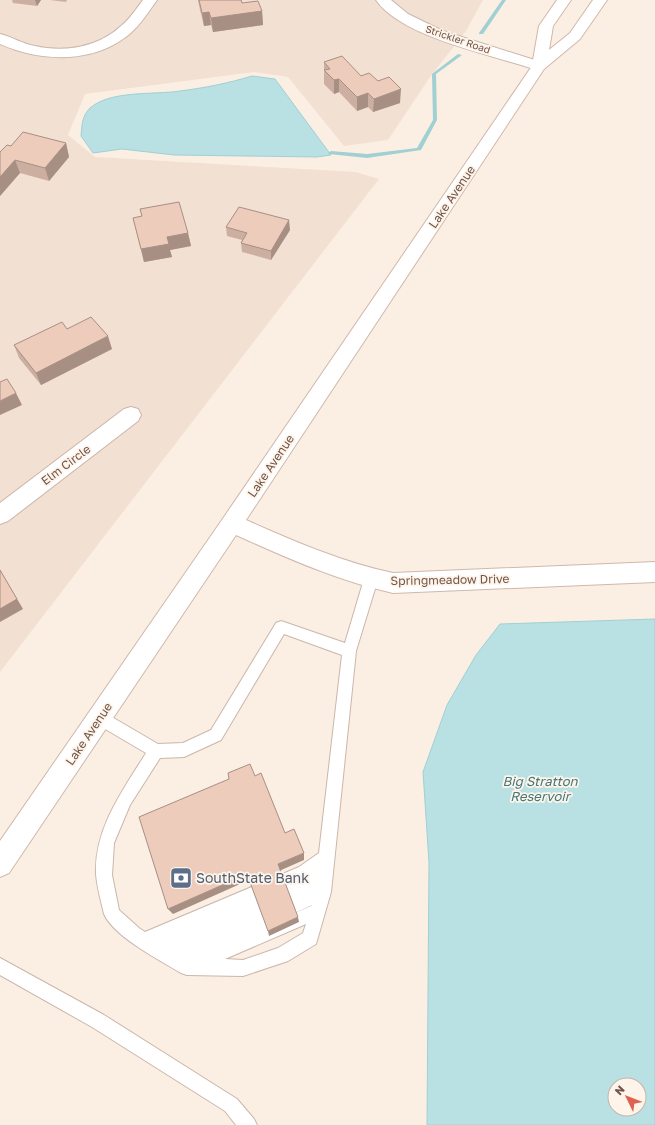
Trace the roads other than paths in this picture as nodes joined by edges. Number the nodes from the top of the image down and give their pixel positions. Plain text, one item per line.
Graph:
1 (150, 0) edge
2 (383, 0) edge
3 (564, 0) edge
4 (600, 0) edge
5 (0, 38) edge
6 (539, 66) junction
7 (132, 416) dead end
8 (0, 515) edge
9 (232, 523) junction
10 (655, 572) edge
11 (371, 579) junction
12 (350, 651) junction
13 (100, 718) junction
14 (156, 752) junction
15 (326, 857) junction
16 (0, 864) edge
17 (324, 876) junction
18 (322, 892) junction
19 (318, 911) junction
20 (143, 941) junction
21 (158, 950) junction
22 (173, 959) junction
23 (0, 966) edge
24 (187, 967) junction
25 (248, 1125) edge

1 - 5 main road
2 - 6 main road, Strickler Road
3 - 6 main road, Lake Avenue
4 - 6 main road, Lake Avenue
6 - 9 main road, Lake Avenue
7 - 8 main road, Elm Circle
9 - 11 main road, Springmeadow Drive
9 - 13 main road, Lake Avenue
10 - 11 main road, Springmeadow Drive
11 - 12 lane
12 - 14 lane
12 - 15 lane
13 - 14 lane
13 - 16 main road, Lake Avenue
14 - 20 lane
15 - 17 lane
15 - 20 lane
17 - 18 lane
17 - 21 lane
18 - 19 lane
18 - 22 lane
19 - 24 lane
19 - 24 lane
20 - 21 lane
21 - 22 lane
22 - 24 lane
23 - 25 lane

